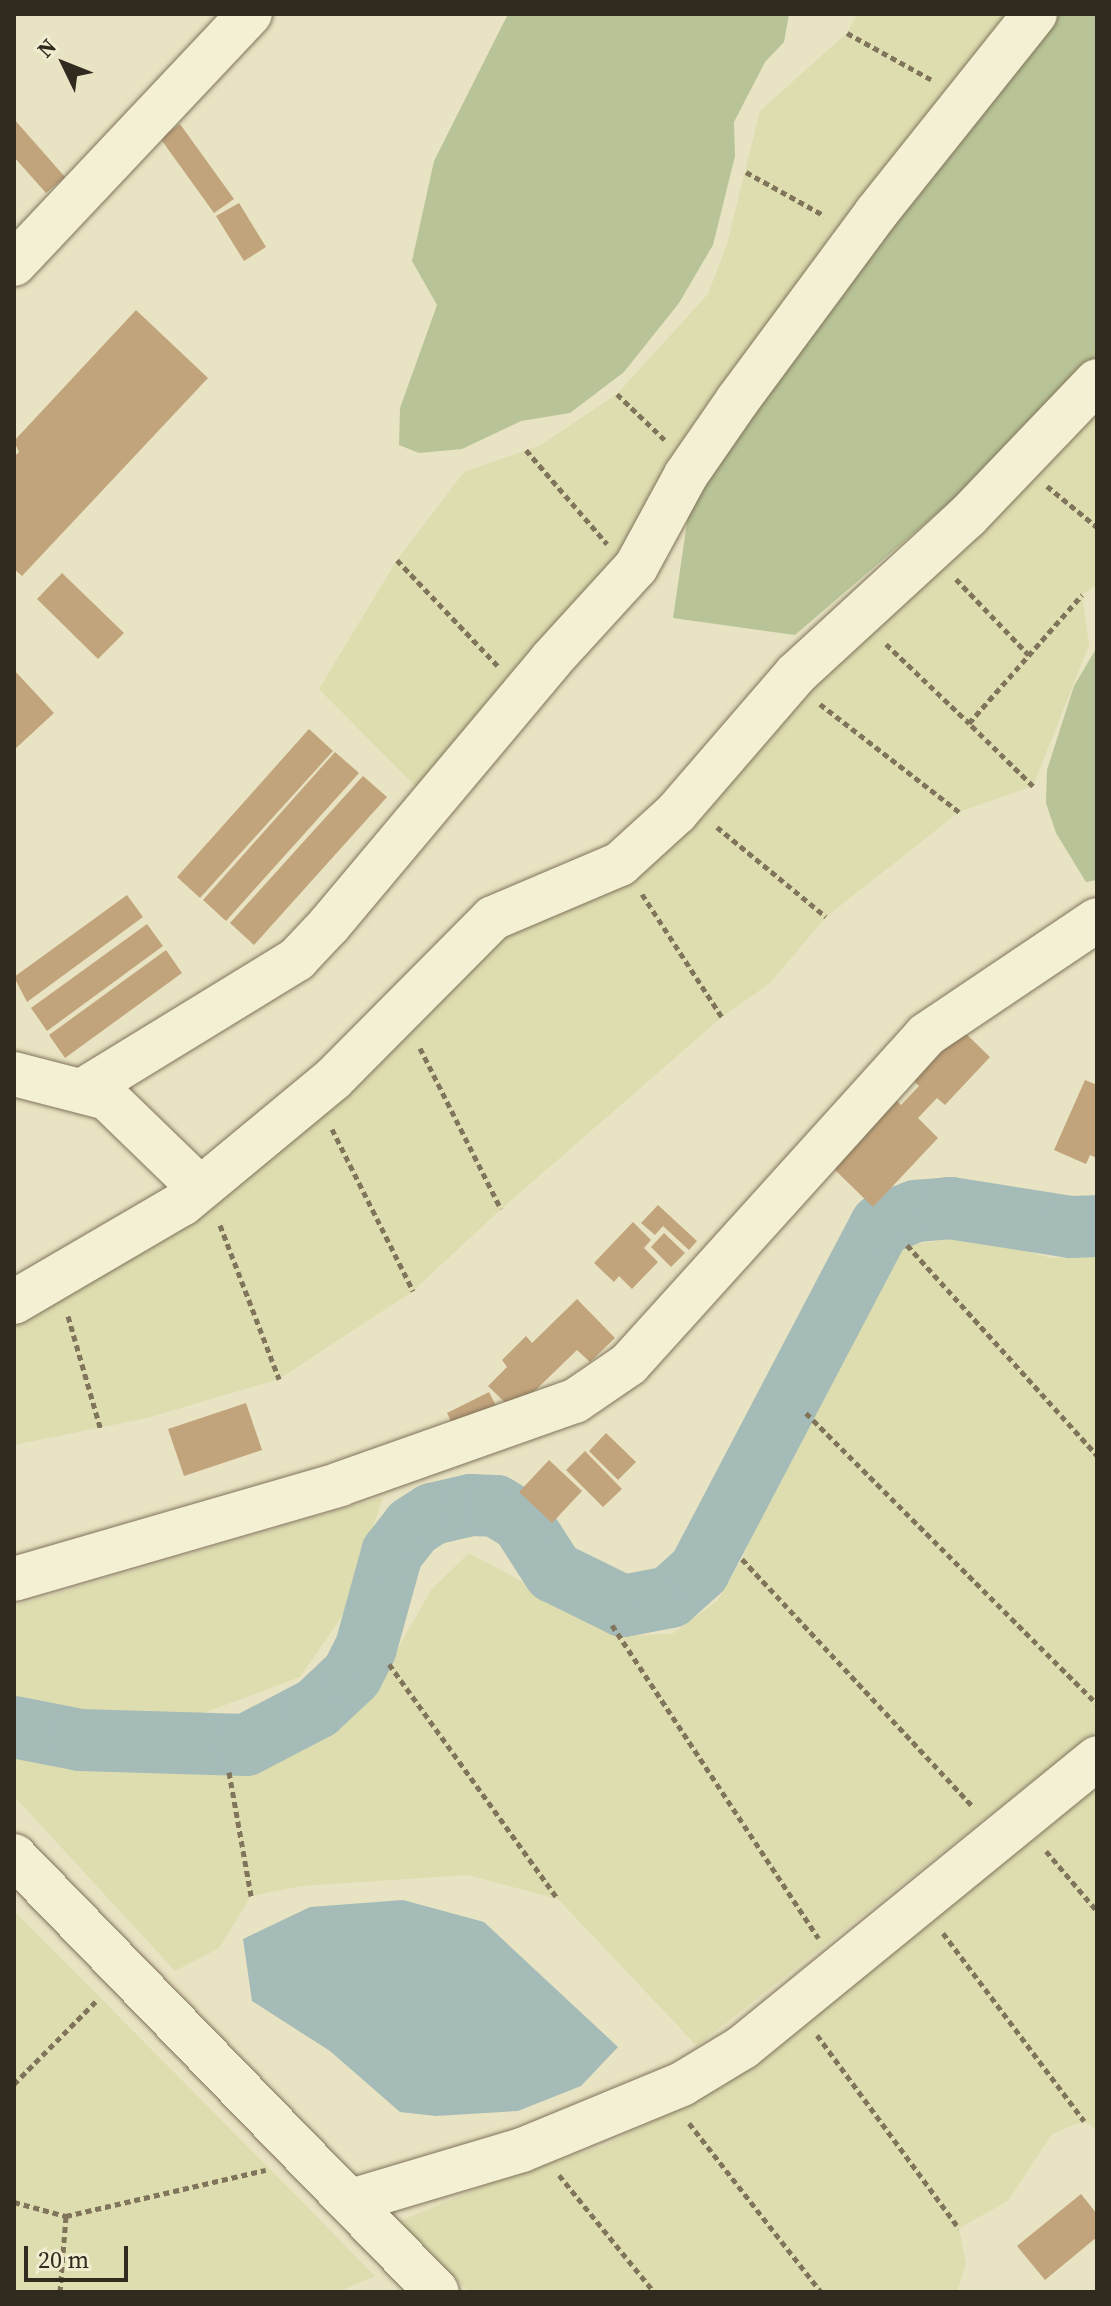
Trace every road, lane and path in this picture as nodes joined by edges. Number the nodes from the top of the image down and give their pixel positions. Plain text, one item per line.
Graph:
1 (250, 14) edge
2 (1035, 14) edge
3 (847, 33) dead end
4 (942, 85) dead end
5 (746, 172) dead end
6 (837, 223) dead end
7 (14, 264) edge
8 (1097, 381) edge
9 (617, 394) dead end
10 (673, 448) dead end
11 (526, 450) dead end
12 (1042, 482) dead end
13 (1097, 527) edge
14 (615, 553) dead end
15 (397, 560) dead end
16 (949, 571) dead end
17 (1082, 595) dead end
18 (881, 640) dead end
19 (1029, 655) junction
20 (503, 672) dead end
21 (815, 700) dead end
22 (969, 723) junction
23 (1033, 786) dead end
24 (959, 812) dead end
25 (706, 818) dead end
26 (639, 890) dead end
27 (826, 917) dead end
28 (1097, 920) edge
29 (722, 1017) dead end
30 (417, 1043) dead end
31 (14, 1074) edge
32 (85, 1089) junction
33 (330, 1124) dead end
34 (208, 1202) junction
35 (501, 1209) dead end
36 (907, 1245) dead end
37 (413, 1291) dead end
38 (14, 1302) edge
39 (67, 1310) dead end
40 (279, 1379) dead end
41 (806, 1413) dead end
42 (100, 1427) dead end
43 (1097, 1455) edge
44 (742, 1559) dead end
45 (14, 1579) edge
46 (612, 1625) dead end
47 (389, 1664) dead end
48 (1097, 1704) edge
49 (1097, 1758) edge
50 (229, 1772) dead end
51 (984, 1819) dead end
52 (1040, 1844) dead end
53 (14, 1856) edge
54 (251, 1896) dead end
55 (558, 1899) dead end
56 (1097, 1911) edge
57 (939, 1928) dead end
58 (824, 1946) dead end
59 (100, 1997) dead end
60 (813, 2029) dead end
61 (14, 2084) edge
62 (687, 2121) dead end
63 (1084, 2121) dead end
64 (548, 2162) dead end
65 (270, 2169) dead end
66 (351, 2201) junction
67 (14, 2202) edge
68 (66, 2216) junction
69 (959, 2228) dead end
70 (60, 2292) edge
71 (437, 2292) edge
72 (654, 2292) edge
73 (821, 2292) edge

1 - 7 street
2 - 32 street
3 - 4 path
5 - 6 path
8 - 34 street
9 - 10 path
11 - 14 path
12 - 13 path
15 - 20 path
16 - 19 path
17 - 19 path
18 - 22 path
19 - 22 path
21 - 24 path
22 - 23 path
25 - 27 path
26 - 29 path
28 - 45 street
30 - 35 path
31 - 32 street
32 - 34 street
33 - 37 path
34 - 38 street
34 - 40 path
36 - 43 path
39 - 42 path
41 - 48 path
44 - 51 path
46 - 58 path
47 - 55 path
49 - 66 street
50 - 54 path
52 - 56 path
53 - 66 street
57 - 63 path
59 - 61 path
60 - 69 path
62 - 73 path
64 - 72 path
65 - 68 path
66 - 71 street
67 - 68 path
68 - 70 path

